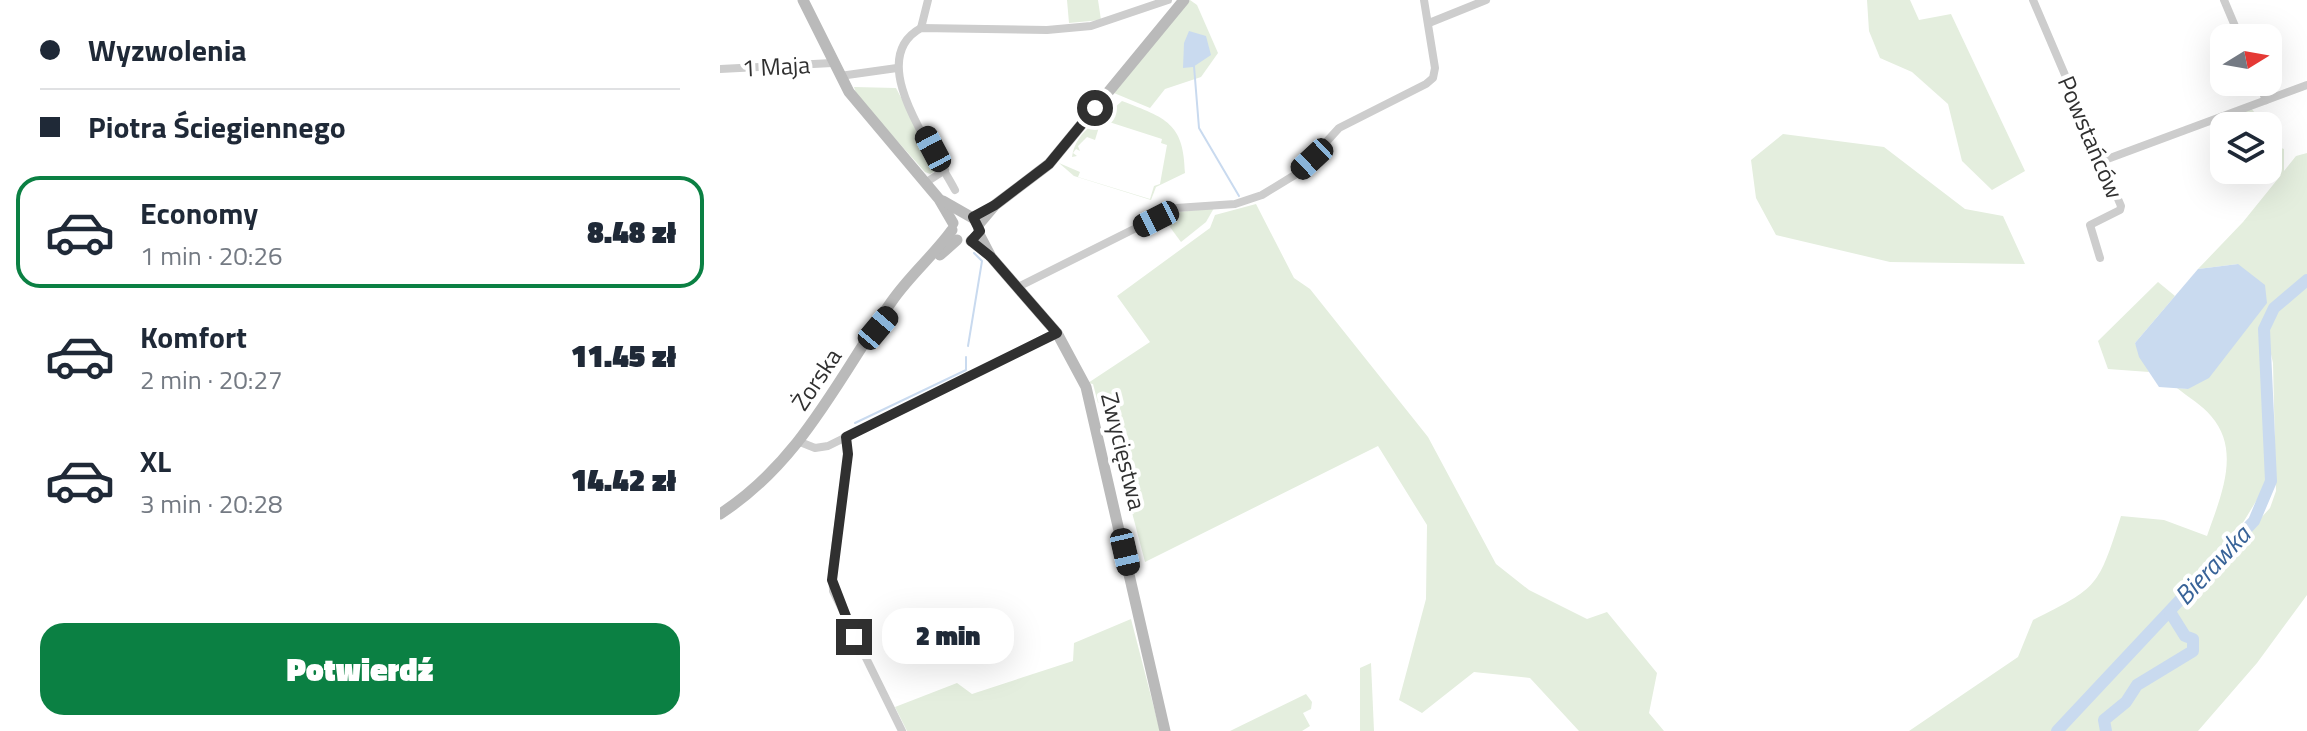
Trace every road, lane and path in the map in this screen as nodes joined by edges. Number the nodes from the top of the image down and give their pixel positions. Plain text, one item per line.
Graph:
1 (803, 0) edge
2 (928, 0) edge
3 (1168, 0) edge
4 (1184, 0) edge
5 (1424, 0) edge
6 (1486, 0) edge
7 (2033, 0) edge
8 (2224, 0) edge
9 (1429, 23) junction
10 (2234, 24) edge
11 (921, 28) junction
12 (832, 63) junction
13 (897, 68) junction
14 (720, 69) edge
15 (840, 76) junction
16 (2307, 85) edge
17 (2264, 96) edge
18 (2266, 100) junction
19 (2102, 161) junction
20 (945, 170) junction
21 (925, 183) junction
22 (955, 190) dead end
23 (966, 228) junction
24 (2100, 258) dead end
25 (1018, 287) junction
26 (1057, 333) junction
27 (846, 437) junction
28 (800, 442) junction
29 (720, 514) edge
30 (902, 731) edge
31 (1165, 731) edge

1 - 12 main road, Zwycięstwa
2 - 11 street
3 - 11 street
4 - 23 main road, Żorska
5 - 9 street
6 - 9 street
7 - 19 street, Powstańców
8 - 10 street
9 - 25 street
11 - 13 street
12 - 14 street, 1 Maja
12 - 15 main road, Zwycięstwa
13 - 15 street
13 - 20 street
15 - 21 main road, Zwycięstwa
16 - 18 street
17 - 18 street
18 - 19 street
19 - 24 street, Powstańców
20 - 21 street
20 - 22 street
21 - 23 main road, Zwycięstwa
23 - 25 main road, Zwycięstwa
23 - 28 main road, Żorska
25 - 26 main road, Zwycięstwa
26 - 27 street, Żorska
26 - 31 main road, Zwycięstwa
27 - 28 street, Żorska
27 - 30 street
28 - 29 main road, Żorska

